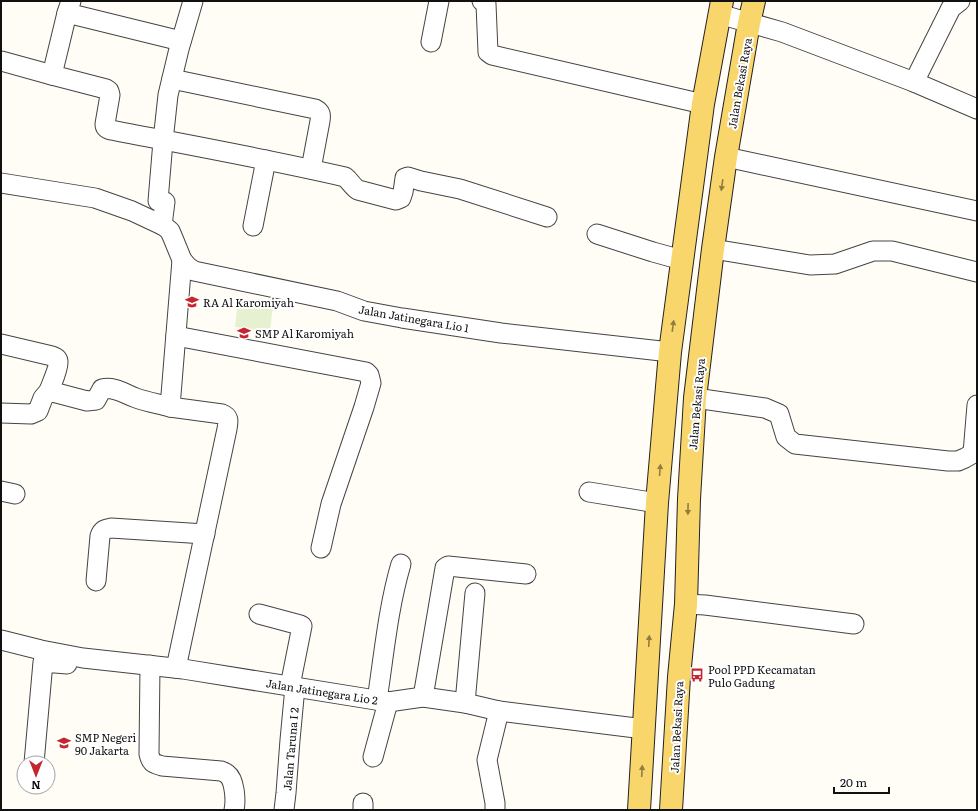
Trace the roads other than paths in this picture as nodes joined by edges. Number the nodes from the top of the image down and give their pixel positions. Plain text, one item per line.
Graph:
1 (193, 1) edge
2 (439, 1) edge
3 (482, 1) edge
4 (754, 1) edge
5 (960, 1) edge
6 (69, 7) edge
7 (721, 7) edge
8 (749, 23) junction
9 (181, 41) junction
10 (431, 42) dead end
11 (1, 61) edge
12 (52, 75) junction
13 (172, 79) junction
14 (914, 82) junction
15 (703, 104) junction
16 (977, 109) edge
17 (163, 140) junction
18 (726, 157) junction
19 (266, 160) junction
20 (311, 169) junction
21 (1, 183) edge
22 (977, 211) edge
23 (547, 217) dead end
24 (162, 225) junction
25 (253, 226) dead end
26 (597, 234) dead end
27 (713, 249) junction
28 (182, 260) junction
29 (682, 260) junction
30 (977, 272) edge
31 (176, 336) junction
32 (1, 344) edge
33 (670, 352) junction
34 (49, 391) junction
35 (695, 398) junction
36 (977, 405) edge
37 (170, 408) junction
38 (1, 413) edge
39 (975, 452) edge
40 (590, 492) dead end
41 (657, 503) junction
42 (206, 534) junction
43 (321, 548) dead end
44 (401, 564) dead end
45 (526, 574) dead end
46 (96, 581) dead end
47 (475, 593) dead end
48 (686, 604) junction
49 (259, 614) dead end
50 (854, 624) dead end
51 (1, 640) edge
52 (83, 658) junction
53 (150, 665) junction
54 (176, 668) junction
55 (292, 686) junction
56 (423, 697) junction
57 (383, 701) junction
58 (465, 703) junction
59 (500, 711) junction
60 (644, 729) junction
61 (35, 755) edge
62 (373, 757) dead end
63 (234, 810) edge
64 (284, 810) edge
65 (495, 810) edge
66 (639, 810) edge
67 (671, 810) edge

1 - 9 street
2 - 10 street
3 - 15 street
4 - 8 main road, Jalan Bekasi Raya
5 - 14 street
6 - 9 street
6 - 12 street
7 - 8 street
7 - 15 main road
8 - 14 street
8 - 18 main road, Jalan Bekasi Raya
9 - 13 street
11 - 12 street
12 - 17 street
13 - 17 street
13 - 20 street
14 - 16 street
15 - 29 main road
17 - 19 street
17 - 24 street
18 - 22 street
18 -> 27 main road, Jalan Bekasi Raya
19 - 20 street
19 - 25 street
20 - 23 street
21 - 24 street
24 - 28 street
26 - 29 street
27 - 30 street
27 - 35 main road, Jalan Bekasi Raya
28 - 31 street
28 - 33 street, Jalan Jatinegara Lio 1
33 -> 29 main road
31 - 37 street
31 - 43 street
32 - 34 street
41 -> 33 main road
34 - 37 street
34 - 38 street
35 - 39 street
35 -> 48 main road, Jalan Bekasi Raya
36 - 39 street
37 - 42 street
40 - 41 street
60 -> 41 main road
42 - 46 street
42 - 54 street
44 - 57 street
45 - 56 street
47 - 58 street
48 - 50 street
48 - 67 main road, Jalan Bekasi Raya
49 - 55 street, Jalan Taruna I 2
51 - 52 street, Jalan Jatinegara Lio 2
52 - 53 street, Jalan Jatinegara Lio 2
52 - 61 street
53 - 54 street, Jalan Jatinegara Lio 2
53 - 63 street
54 - 55 street, Jalan Jatinegara Lio 2
55 - 57 street, Jalan Jatinegara Lio 2
55 - 64 street, Jalan Taruna I 2
56 - 57 street, Jalan Jatinegara Lio 2
56 - 58 street, Jalan Jatinegara Lio 2
57 - 62 street
58 - 59 street, Jalan Jatinegara Lio 2
59 - 60 street, Jalan Jatinegara Lio 2
59 - 65 street
66 -> 60 main road

